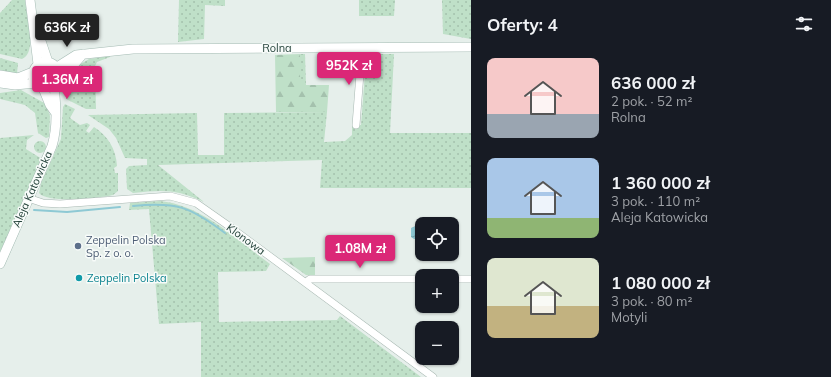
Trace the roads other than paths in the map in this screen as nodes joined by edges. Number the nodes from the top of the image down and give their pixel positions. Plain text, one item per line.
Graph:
1 (30, 0) edge
2 (34, 28) junction
3 (471, 47) edge
4 (362, 48) junction
5 (83, 54) junction
6 (48, 62) junction
7 (57, 67) junction
8 (36, 68) junction
9 (0, 75) edge
10 (59, 76) junction
11 (0, 83) edge
12 (40, 85) junction
13 (54, 85) junction
14 (55, 112) junction
15 (356, 125) dead end
16 (28, 198) junction
17 (0, 264) edge
18 (415, 279) edge
19 (459, 279) edge
20 (471, 279) edge
21 (306, 282) junction
22 (433, 377) edge

1 - 2 street
2 - 6 street
2 - 8 street
3 - 4 street, Rolna
4 - 5 street, Rolna
4 - 15 street
5 - 7 street, Rolna
5 - 10 street
6 - 7 street
6 - 8 street
7 - 10 street
8 - 9 street
8 - 12 street
10 - 13 street
11 - 12 street
12 - 13 street
12 - 14 street, Aleja Katowicka
13 - 14 street, Aleja Katowicka
14 - 16 street, Aleja Katowicka
16 - 17 street, Aleja Katowicka
16 - 21 street, Klonowa
18 - 21 street
19 - 20 street
21 - 22 street, Klonowa

